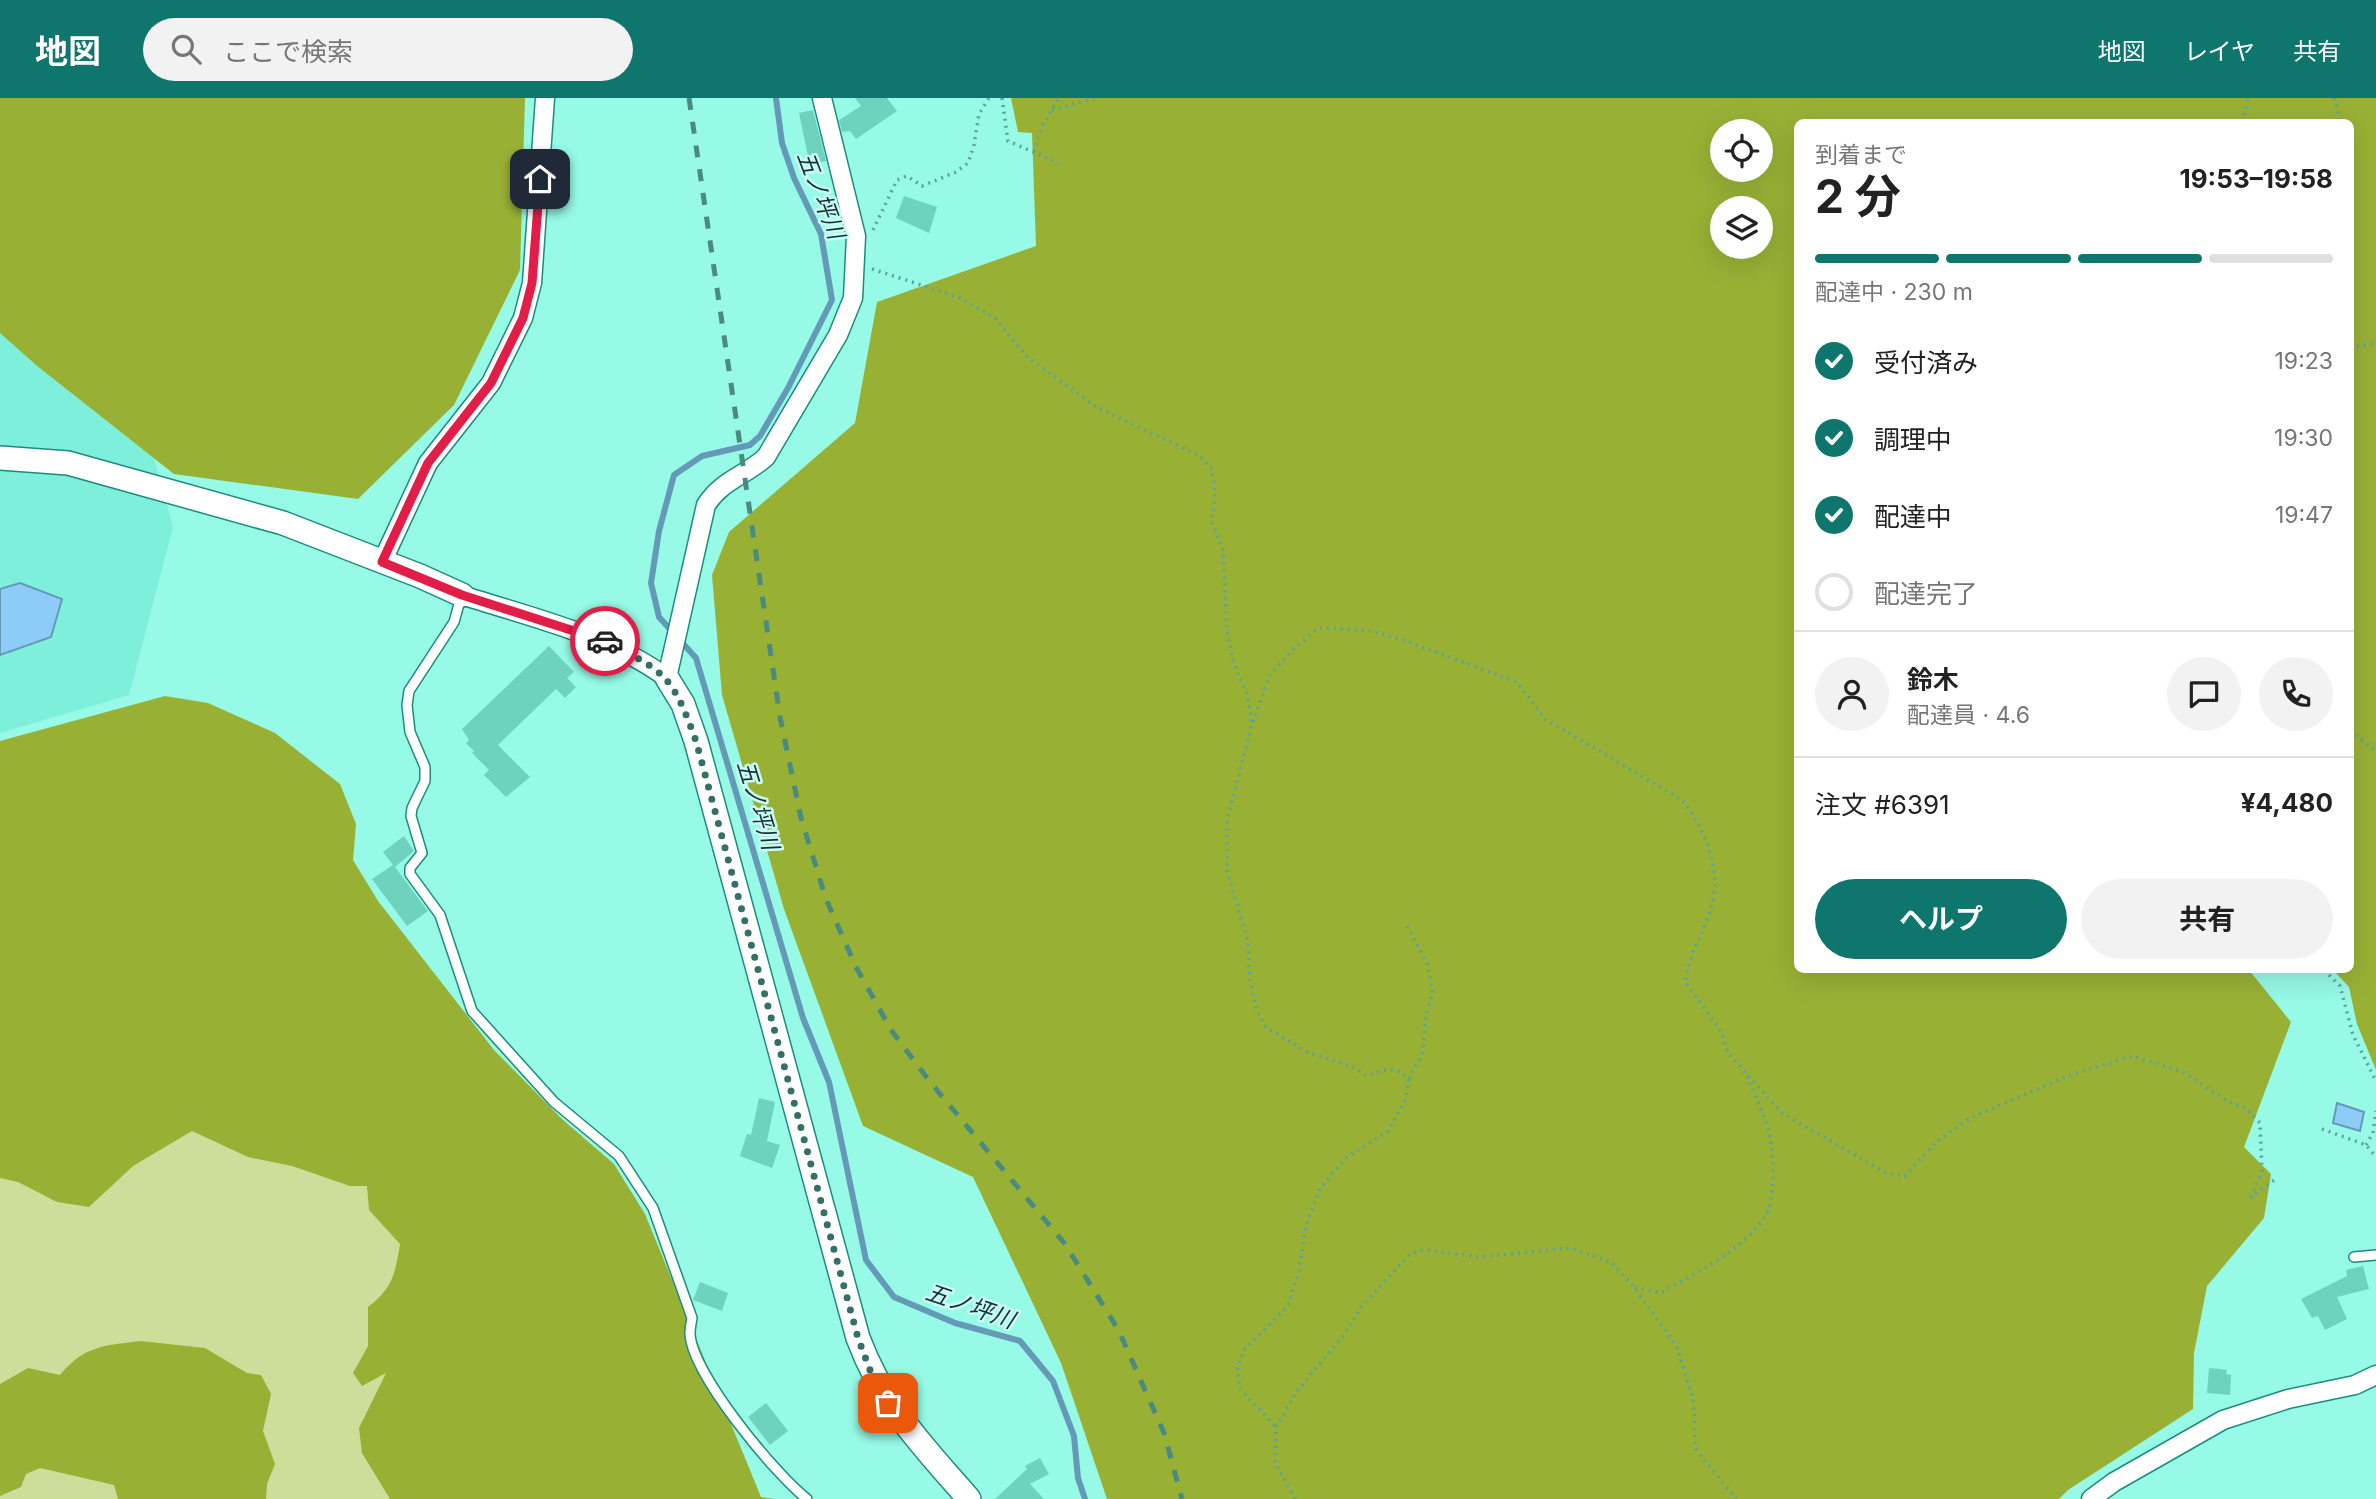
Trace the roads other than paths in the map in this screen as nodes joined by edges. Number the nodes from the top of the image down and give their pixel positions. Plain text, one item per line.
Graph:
1 (545, 98) edge
2 (822, 98) edge
3 (0, 458) edge
4 (382, 562) junction
5 (462, 595) junction
6 (670, 669) junction
7 (2376, 1255) edge
8 (2354, 1257) dead end
9 (2376, 1375) edge
10 (807, 1499) edge
11 (970, 1499) edge
12 (2091, 1499) edge

1 - 4 street
2 - 6 street
3 - 4 street
4 - 5 street
5 - 6 street
5 - 10 lane
6 - 11 street
7 - 8 lane
9 - 12 street

